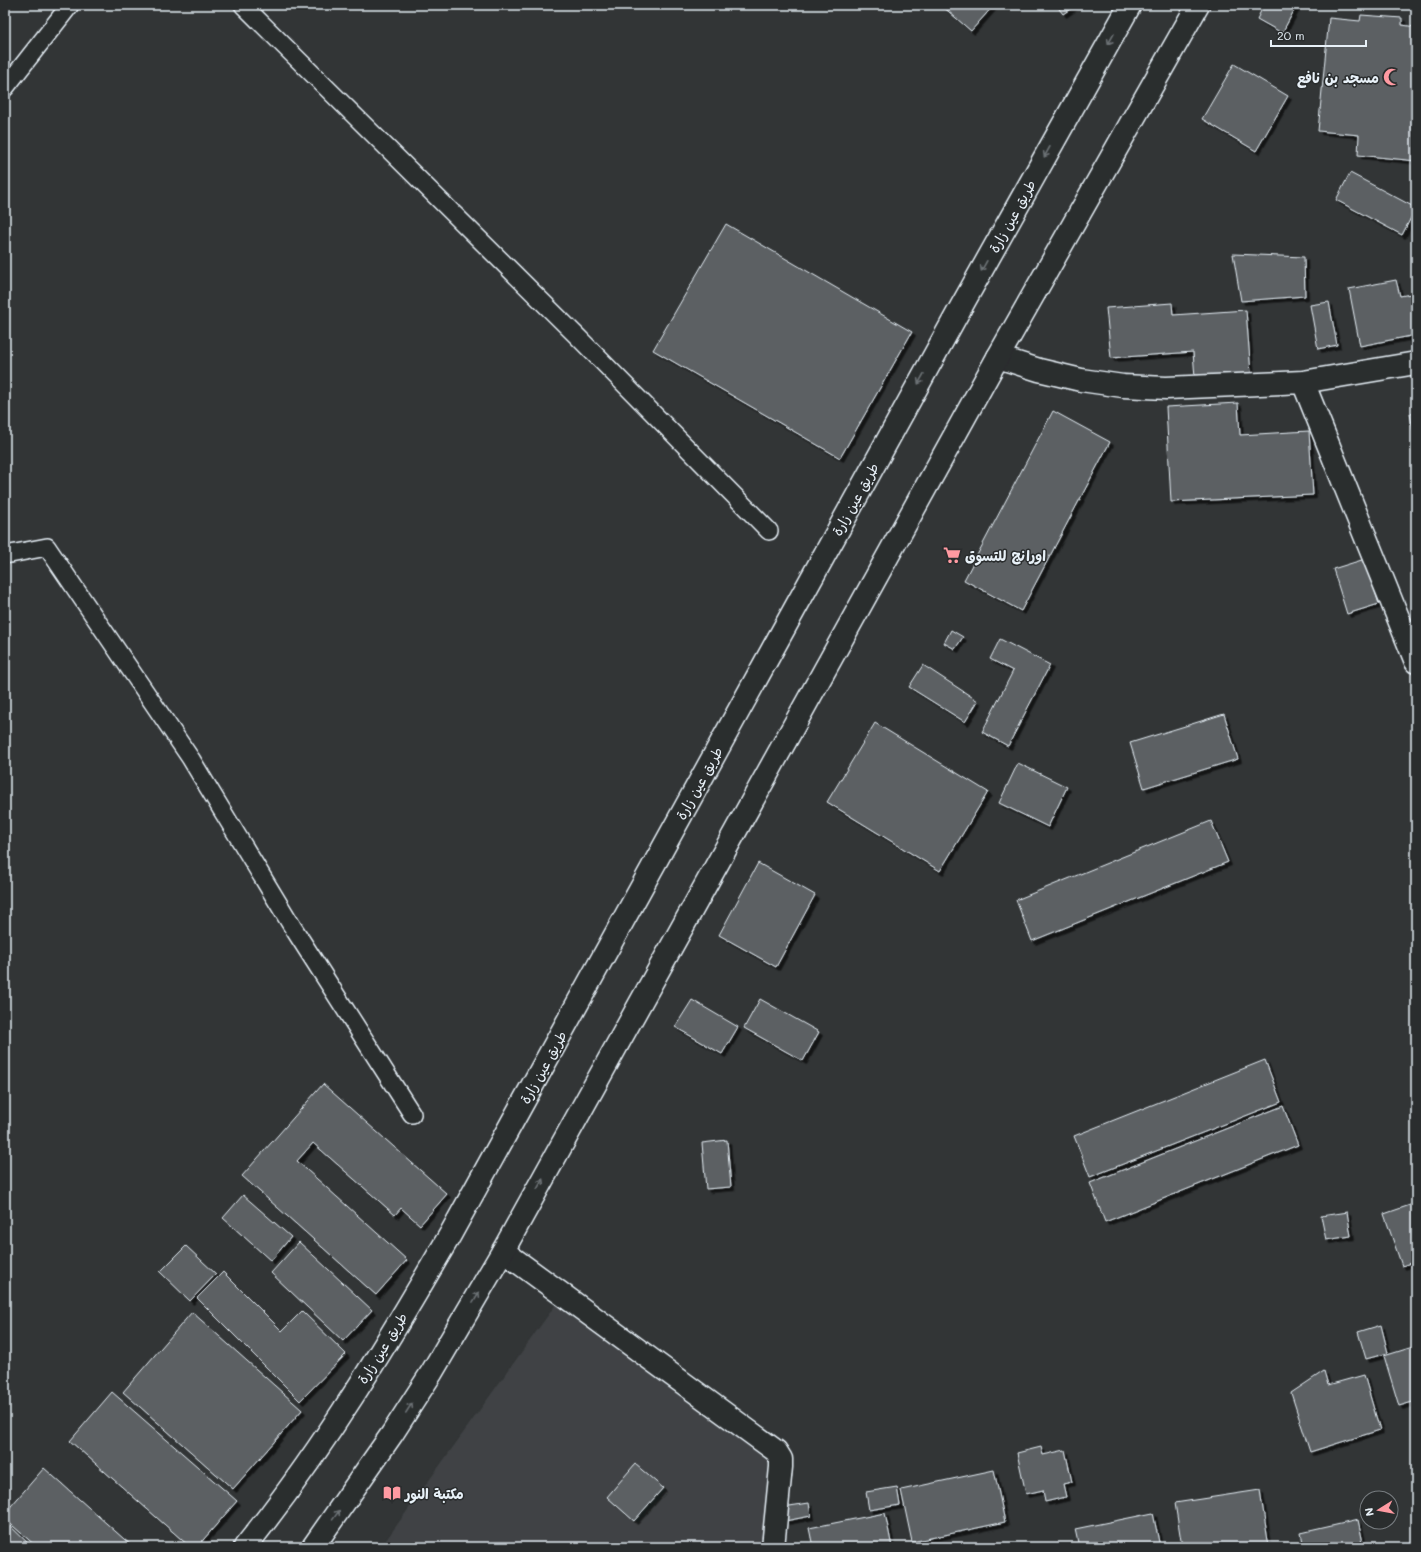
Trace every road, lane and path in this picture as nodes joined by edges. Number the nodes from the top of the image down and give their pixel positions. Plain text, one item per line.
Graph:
1 (70, 5) edge
2 (243, 5) edge
3 (1130, 5) edge
4 (1198, 5) edge
5 (5, 88) edge
6 (998, 357) junction
7 (1416, 363) edge
8 (1303, 382) junction
9 (769, 531) dead end
10 (5, 555) edge
11 (1416, 662) edge
12 (412, 1114) dead end
13 (503, 1252) junction
14 (245, 1547) edge
15 (313, 1547) edge
16 (773, 1547) edge

1 - 5 lane
2 - 9 lane
3 -> 14 main road, طريق عين زارة
4 - 6 main road
6 - 8 main road
13 -> 6 main road
7 - 8 main road
8 - 11 main road
10 - 12 lane
15 -> 13 main road
13 - 16 main road

